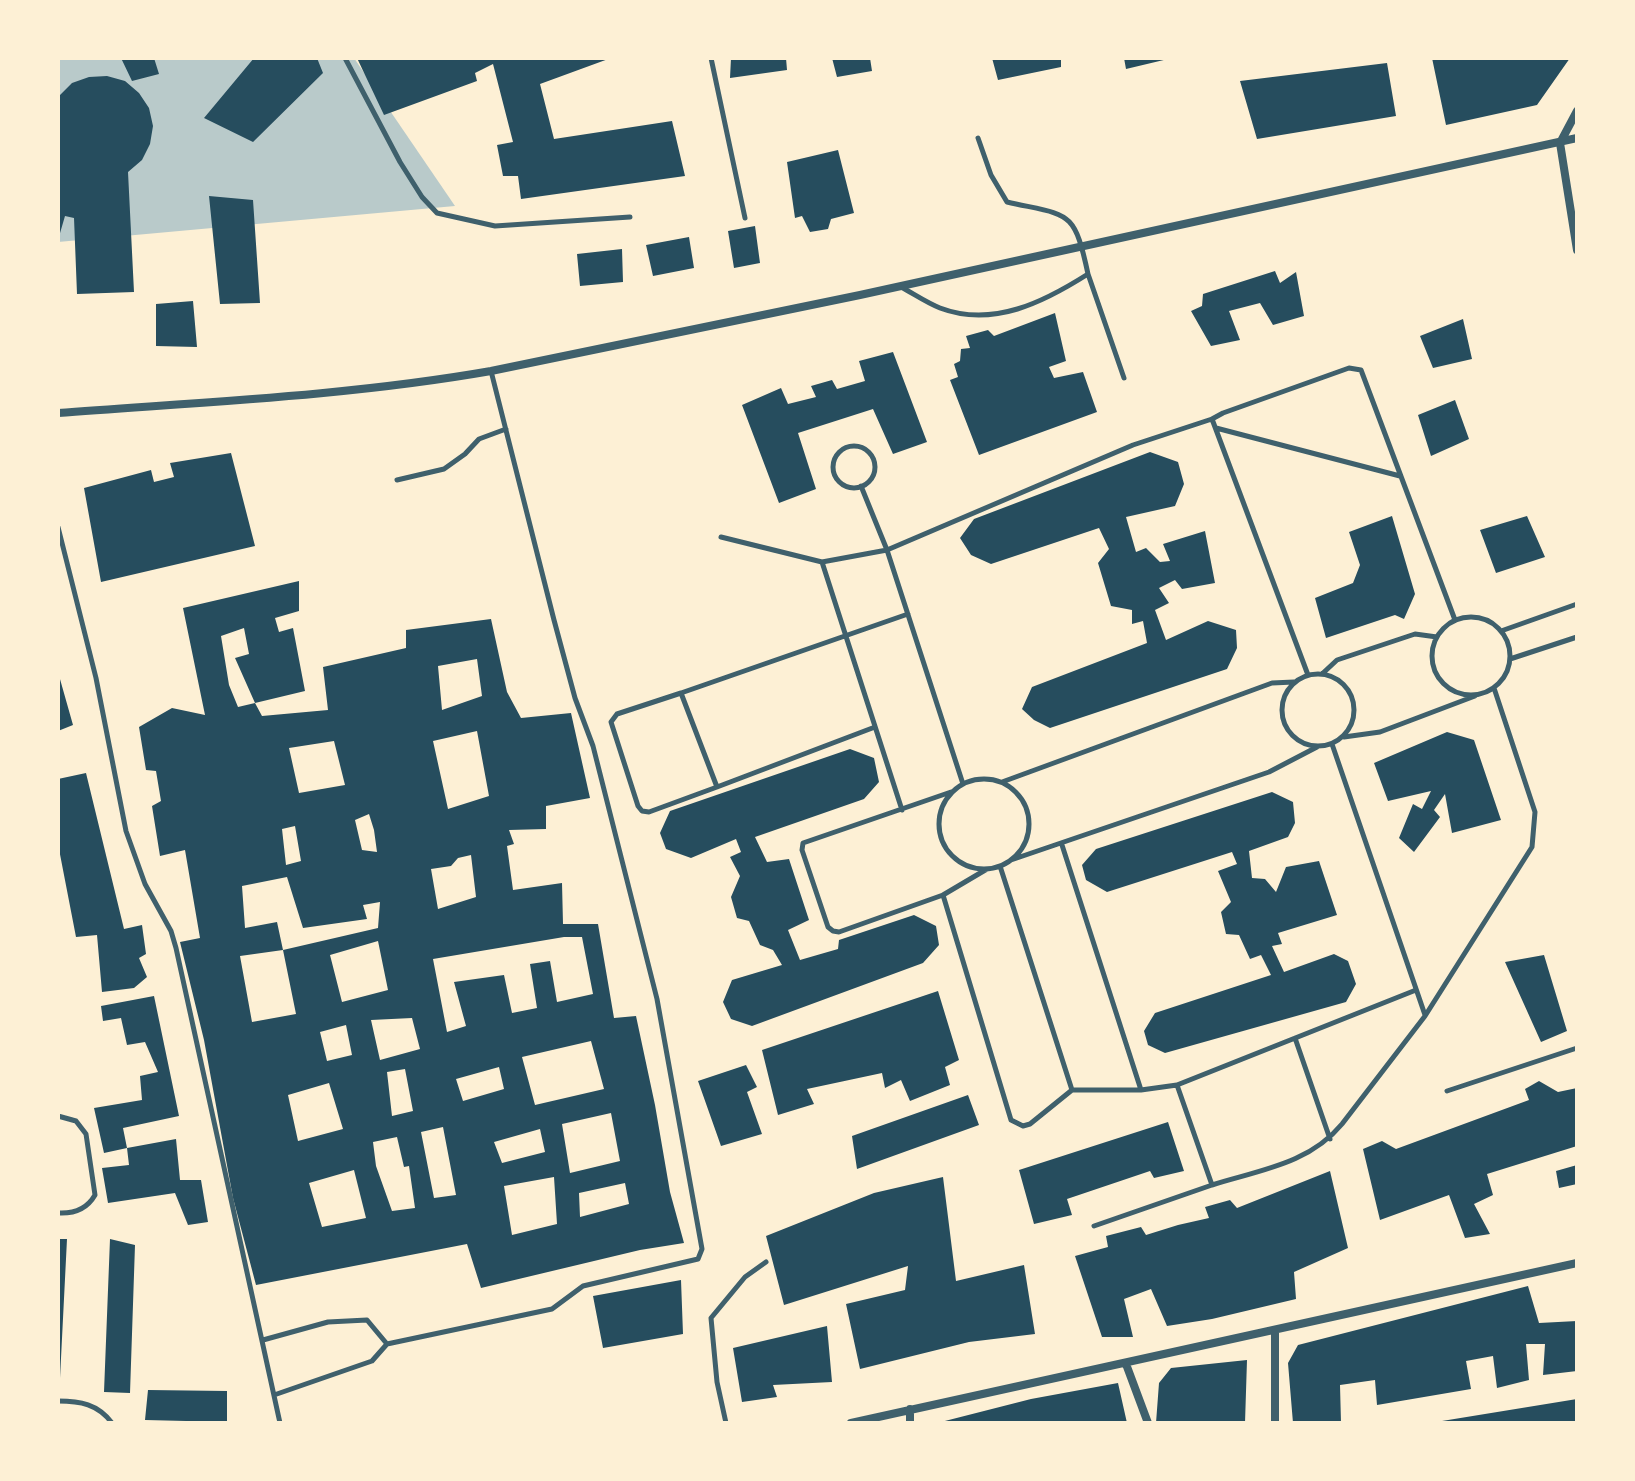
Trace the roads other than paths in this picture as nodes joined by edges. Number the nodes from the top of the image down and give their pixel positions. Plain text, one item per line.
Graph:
1 (345, 58) edge
2 (711, 58) edge
3 (1577, 111) edge
4 (978, 138) dead end
5 (1577, 138) edge
6 (1560, 143) junction
7 (630, 217) dead end
8 (745, 218) dead end
9 (1082, 247) junction
10 (1577, 250) edge
11 (1088, 274) junction
12 (900, 286) junction
13 (491, 371) junction
14 (1124, 378) dead end
15 (58, 413) edge
16 (1212, 419) junction
17 (1215, 428) junction
18 (506, 429) junction
19 (1401, 476) junction
20 (397, 480) dead end
21 (861, 486) junction
22 (58, 527) edge
23 (721, 537) dead end
24 (887, 550) junction
25 (822, 562) junction
26 (1577, 604) edge
27 (908, 614) junction
28 (1455, 620) junction
29 (1501, 631) junction
30 (847, 636) junction
31 (1437, 637) junction
32 (1577, 637) edge
33 (1510, 659) junction
34 (1322, 674) junction
35 (1308, 675) junction
36 (1294, 682) junction
37 (1494, 688) junction
38 (681, 693) junction
39 (1482, 693) junction
40 (875, 727) junction
41 (1343, 737) junction
42 (1332, 744) junction
43 (1317, 747) junction
44 (1002, 782) junction
45 (963, 784) junction
46 (717, 787) junction
47 (951, 792) junction
48 (902, 810) junction
49 (1062, 845) junction
50 (1011, 860) junction
51 (1000, 866) junction
52 (987, 869) junction
53 (943, 895) junction
54 (1416, 990) junction
55 (1425, 1016) junction
56 (1295, 1038) junction
57 (1577, 1048) edge
58 (1177, 1085) junction
59 (1072, 1090) junction
60 (1141, 1090) junction
61 (1447, 1091) dead end
62 (58, 1116) edge
63 (1330, 1139) junction
64 (1212, 1185) junction
65 (58, 1213) edge
66 (1094, 1226) dead end
67 (766, 1262) dead end
68 (1577, 1263) edge
69 (1275, 1331) junction
70 (263, 1340) junction
71 (387, 1344) junction
72 (1126, 1364) junction
73 (274, 1395) junction
74 (58, 1401) edge
75 (910, 1409) junction
76 (112, 1423) edge
77 (280, 1423) edge
78 (726, 1423) edge
79 (851, 1423) edge
80 (910, 1423) edge
81 (1148, 1423) edge
82 (1275, 1423) edge

1 - 7 lane
2 - 8 lane
3 - 6 street
4 - 9 lane
5 - 6 street
6 - 9 street
6 - 10 street
9 - 11 lane
9 - 12 street
11 - 12 lane
11 - 14 lane
12 - 13 street
13 - 15 street
13 - 18 lane
16 - 17 lane
16 - 19 lane
16 - 24 lane
17 - 19 lane
17 - 35 lane
18 - 20 lane
18 - 71 lane
19 - 28 lane
21 - 21 lane
21 - 24 lane
22 - 70 lane
23 - 25 lane
24 - 25 lane
24 - 27 lane
25 - 30 lane
26 - 29 lane
27 - 30 lane
27 - 45 lane
28 - 29 lane
28 - 31 lane
29 - 33 lane
30 - 38 lane
30 - 40 lane
31 - 34 lane
31 - 39 lane
32 - 33 lane
33 - 37 lane
34 - 35 lane
34 - 41 lane
35 - 36 lane
36 - 43 lane
36 - 44 lane
37 - 39 lane
37 - 55 lane
38 - 46 lane
38 - 46 lane
39 - 41 lane
40 - 46 lane
40 - 48 lane
41 - 42 lane
42 - 43 lane
42 - 54 lane
43 - 49 lane
44 - 45 lane
44 - 50 lane
45 - 47 lane
47 - 48 lane
47 - 52 lane
48 - 53 lane
49 - 50 lane
49 - 60 lane
50 - 51 lane
51 - 52 lane
51 - 59 lane
52 - 53 lane
53 - 59 lane
54 - 55 lane
54 - 56 lane
55 - 63 lane
56 - 58 lane
56 - 63 lane
57 - 61 lane
58 - 60 lane
58 - 64 lane
59 - 60 lane
62 - 65 lane
63 - 64 lane
64 - 66 lane
67 - 78 lane
68 - 69 street
69 - 72 street
69 - 82 street
70 - 71 lane
70 - 73 lane
71 - 73 lane
72 - 75 street
72 - 81 street
73 - 77 lane
74 - 76 lane
75 - 79 street
75 - 80 street

